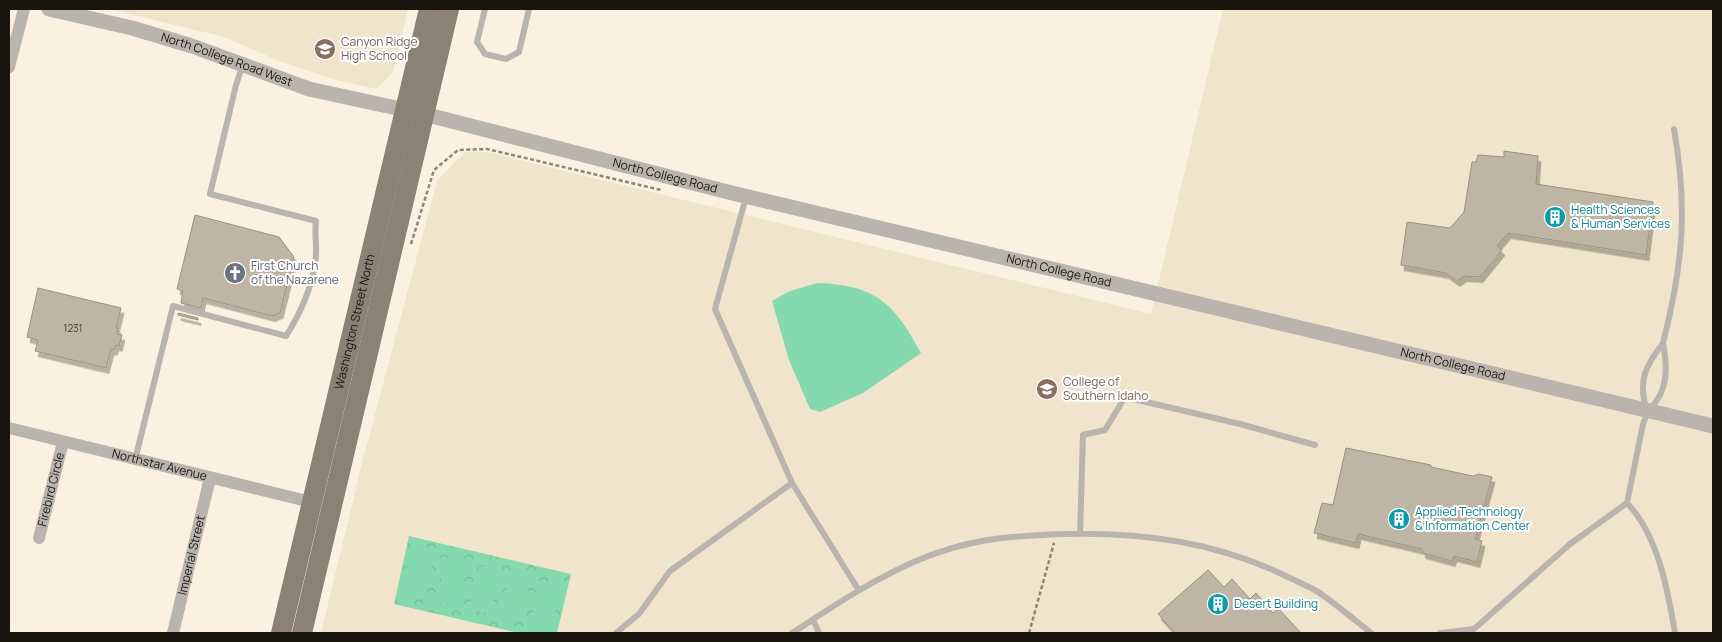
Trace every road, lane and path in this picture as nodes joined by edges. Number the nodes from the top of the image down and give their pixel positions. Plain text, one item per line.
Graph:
1 (24, 9) edge
2 (49, 9) edge
3 (429, 9) edge
4 (449, 9) edge
5 (485, 9) edge
6 (528, 9) edge
7 (244, 64) junction
8 (9, 67) edge
9 (415, 112) junction
10 (1674, 128) dead end
11 (434, 170) dead end
12 (668, 192) dead end
13 (746, 196) junction
14 (1663, 343) junction
15 (1647, 411) junction
16 (1713, 426) edge
17 (9, 428) edge
18 (63, 442) junction
19 (1315, 445) dead end
20 (135, 460) junction
21 (210, 478) junction
22 (792, 483) junction
23 (311, 502) junction
24 (1627, 503) junction
25 (1056, 534) junction
26 (1080, 534) junction
27 (39, 538) dead end
28 (858, 589) junction
29 (812, 620) junction
30 (1473, 631) edge
31 (173, 633) edge
32 (281, 633) edge
33 (302, 633) edge
34 (616, 633) edge
35 (792, 633) edge
36 (819, 633) edge
37 (1030, 633) edge
38 (1371, 633) edge
39 (1440, 633) edge
40 (1675, 633) edge

1 - 8 street
2 - 7 street, North College Road West
3 - 9 main road, Washington Street North
4 - 9 main road, Washington Street North
5 - 6 lane
7 - 9 street, North College Road West
7 - 20 lane
9 - 13 street, North College Road
9 - 23 main road, Washington Street North
9 - 33 main road, Washington Street North
10 - 14 lane
11 - 12 path
13 - 15 street, North College Road
13 - 22 lane
14 - 15 lane
14 - 15 lane
15 - 16 street, North College Road
15 - 24 lane
17 - 18 street, Northstar Avenue
18 - 20 street, Northstar Avenue
18 - 27 street, Firebird Circle
19 - 26 lane
20 - 21 street, Northstar Avenue
21 - 23 street, Northstar Avenue
21 - 31 street, Imperial Street
22 - 28 lane
22 - 34 lane
23 - 32 main road, Washington Street North
24 - 30 lane
24 - 40 lane
25 - 26 lane
25 - 28 lane
25 - 37 path
26 - 38 lane
28 - 29 lane
29 - 35 lane
29 - 36 lane
30 - 39 lane

